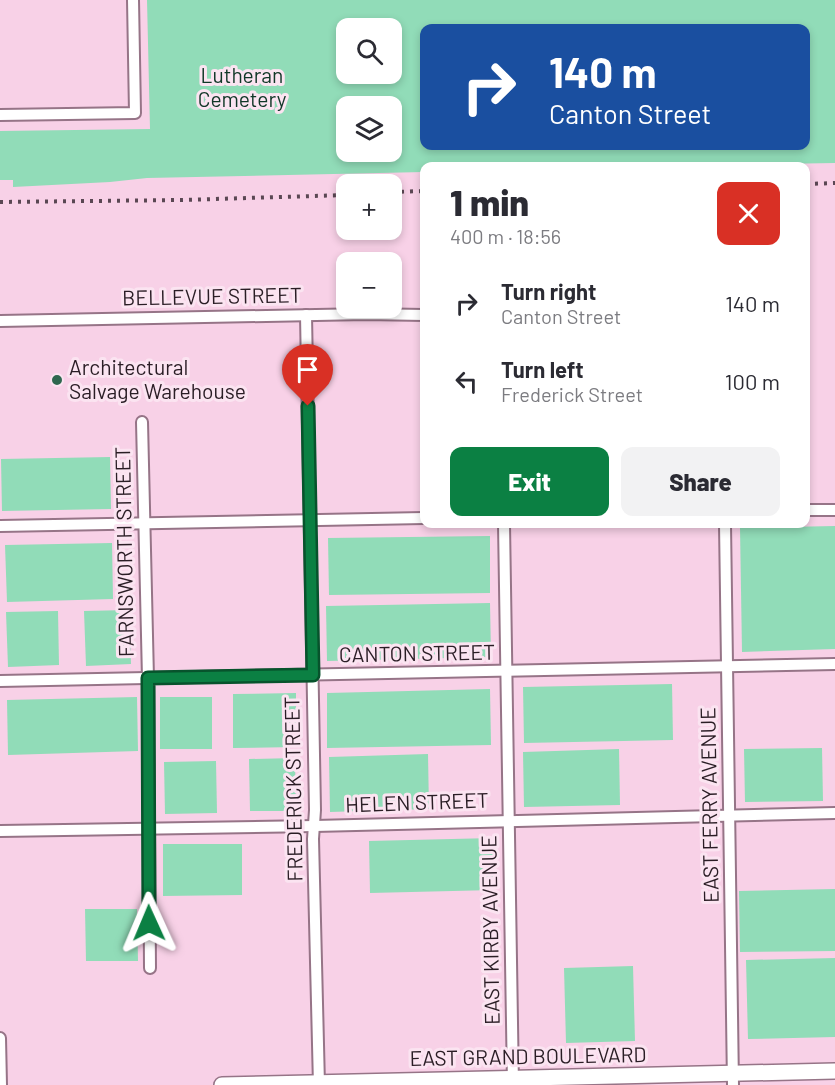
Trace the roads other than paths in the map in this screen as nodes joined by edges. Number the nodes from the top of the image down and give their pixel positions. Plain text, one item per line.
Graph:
1 (133, 0) edge
2 (0, 115) edge
3 (306, 315) junction
4 (420, 315) edge
5 (0, 321) edge
6 (142, 422) dead end
7 (810, 510) edge
8 (835, 510) edge
9 (420, 518) edge
10 (310, 520) junction
11 (144, 524) junction
12 (0, 526) edge
13 (504, 528) edge
14 (725, 528) edge
15 (835, 664) edge
16 (728, 666) junction
17 (506, 672) junction
18 (313, 675) junction
19 (148, 678) junction
20 (0, 681) edge
21 (835, 813) edge
22 (730, 816) junction
23 (509, 820) junction
24 (315, 826) junction
25 (148, 828) junction
26 (0, 831) edge
27 (150, 968) dead end
28 (0, 1038) edge
29 (835, 1071) edge
30 (733, 1079) edge
31 (512, 1082) edge
32 (319, 1084) edge
33 (1, 1085) edge
34 (222, 1085) edge

1 - 2 street
3 - 4 street, BELLEVUE STREET
3 - 5 street, BELLEVUE STREET
3 - 10 street, FREDERICK STREET
6 - 11 street, FARNSWORTH STREET
7 - 8 street
9 - 10 street
10 - 11 street
10 - 18 street, FREDERICK STREET
11 - 12 street
11 - 19 street, FARNSWORTH STREET
13 - 17 street, EAST KIRBY AVENUE
14 - 16 street, EAST FERRY AVENUE
15 - 16 street, CANTON STREET
16 - 17 street, CANTON STREET
16 - 22 street, EAST FERRY AVENUE
17 - 18 street, CANTON STREET
17 - 23 street, EAST KIRBY AVENUE
18 - 19 street, CANTON STREET
18 - 24 street, FREDERICK STREET
19 - 20 street, CANTON STREET
19 - 25 street, FARNSWORTH STREET
21 - 22 street, HELEN STREET
22 - 23 street, HELEN STREET
22 - 30 street, EAST FERRY AVENUE
23 - 24 street, HELEN STREET
23 - 31 street, EAST KIRBY AVENUE
24 - 25 street, HELEN STREET
24 - 32 street, FREDERICK STREET
25 - 26 street, HELEN STREET
25 - 27 street, FARNSWORTH STREET
28 - 33 street
29 - 30 main road, EAST GRAND BOULEVARD
30 - 31 main road, EAST GRAND BOULEVARD
31 - 32 main road, EAST GRAND BOULEVARD
32 - 34 main road, EAST GRAND BOULEVARD

